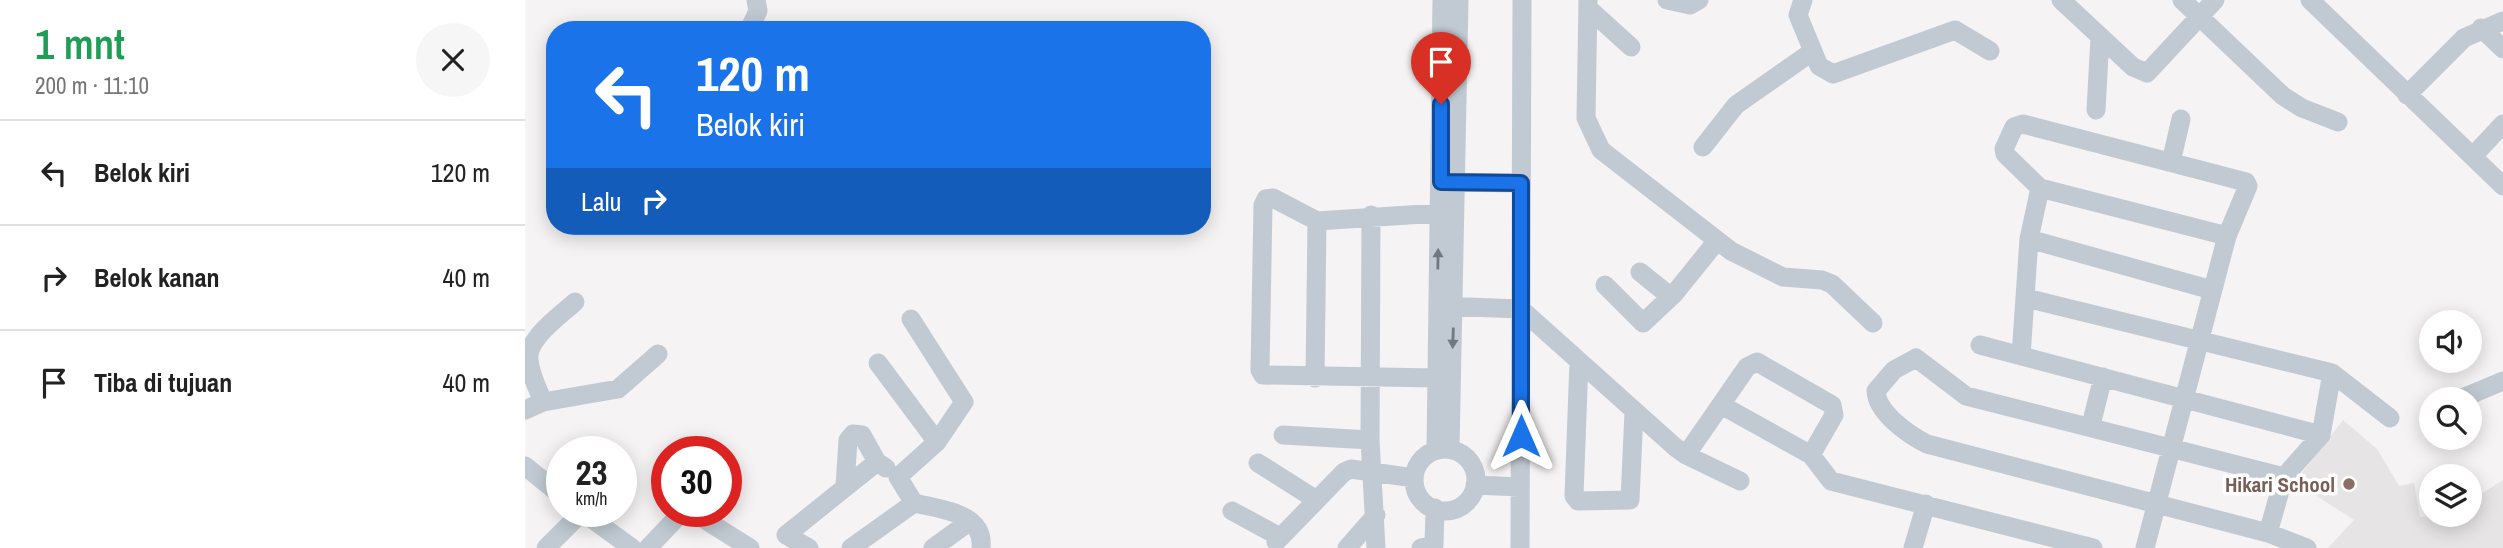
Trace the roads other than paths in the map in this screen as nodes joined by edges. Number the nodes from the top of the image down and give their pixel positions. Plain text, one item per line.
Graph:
1 (756, 0) edge
2 (1442, 0) edge
3 (1459, 0) edge
4 (1522, 0) edge
5 (1667, 0) edge
6 (1699, 0) edge
7 (1803, 0) edge
8 (2061, 0) edge
9 (2182, 0) edge
10 (2215, 0) edge
11 (2310, 0) edge
12 (1588, 4) edge
13 (2199, 16) junction
14 (753, 21) edge
15 (2503, 21) edge
16 (2481, 28) junction
17 (2100, 37) junction
18 (1631, 47) dead end
19 (2503, 49) edge
20 (1813, 51) junction
21 (1990, 51) dead end
22 (2407, 95) junction
23 (2096, 110) dead end
24 (2181, 119) dead end
25 (2338, 122) dead end
26 (2503, 124) edge
27 (1703, 147) dead end
28 (2473, 156) junction
29 (2171, 162) junction
30 (1448, 182) junction
31 (1521, 183) junction
32 (2503, 186) edge
33 (2040, 188) junction
34 (1439, 213) junction
35 (1371, 215) junction
36 (1317, 221) junction
37 (2227, 236) junction
38 (2029, 239) junction
39 (1716, 242) junction
40 (1640, 272) dead end
41 (1605, 285) dead end
42 (2213, 290) junction
43 (1671, 297) junction
44 (2026, 298) junction
45 (575, 302) dead end
46 (1445, 306) junction
47 (1521, 309) junction
48 (911, 319) dead end
49 (1873, 323) dead end
50 (2199, 339) junction
51 (1980, 345) dead end
52 (659, 354) dead end
53 (2021, 356) junction
54 (1579, 361) junction
55 (878, 363) dead end
56 (2332, 373) junction
57 (2103, 377) junction
58 (1315, 378) junction
59 (1371, 378) junction
60 (1436, 378) junction
61 (2503, 382) edge
62 (2482, 390) edge
63 (2184, 398) junction
64 (534, 406) edge
65 (1723, 406) junction
66 (1635, 412) junction
67 (2390, 418) dead end
68 (2091, 425) junction
69 (2321, 435) junction
70 (1283, 436) dead end
71 (1370, 440) junction
72 (937, 442) junction
73 (2172, 448) junction
74 (1443, 449) junction
75 (1686, 455) junction
76 (1811, 455) junction
77 (877, 462) junction
78 (1258, 463) dead end
79 (525, 466) edge
80 (1373, 474) junction
81 (898, 477) junction
82 (2284, 477) junction
83 (1414, 478) junction
84 (1739, 481) dead end
85 (546, 483) edge
86 (1475, 485) junction
87 (845, 486) junction
88 (1520, 487) junction
89 (1315, 499) junction
90 (914, 503) junction
91 (2155, 504) junction
92 (1926, 505) junction
93 (1435, 508) junction
94 (1232, 511) dead end
95 (1376, 515) junction
96 (969, 522) junction
97 (567, 527) edge
98 (608, 527) edge
99 (667, 527) edge
100 (717, 527) edge
101 (2268, 533) junction
102 (546, 548) edge
103 (645, 548) edge
104 (750, 548) edge
105 (809, 548) edge
106 (851, 548) edge
107 (933, 548) edge
108 (981, 548) edge
109 (1347, 548) edge
110 (1376, 548) edge
111 (1420, 548) edge
112 (1520, 548) edge
113 (1913, 548) edge
114 (2093, 548) edge
115 (2145, 548) edge
116 (2307, 548) edge

1 - 14 street
2 - 30 street
3 - 30 street
4 - 31 street
5 - 6 street
7 - 20 street
8 - 17 street
9 - 13 street
10 - 13 street
11 - 22 street
12 - 18 street
12 - 39 street
13 - 17 street
13 - 25 street
15 - 16 street
16 - 19 street
16 - 22 street
17 - 23 street
20 - 21 street
20 - 27 street
22 - 28 street
24 - 29 street
26 - 28 street
28 - 32 street
29 - 33 street
29 - 37 street
30 - 31 street
30 - 34 street
30 - 46 street
31 - 47 street
33 - 37 street
33 - 38 street
34 - 35 street
46 -> 34 street
35 - 36 street
35 - 59 street
36 - 58 street
36 - 58 street
37 - 42 street
38 - 42 street
38 - 44 street
39 - 43 street
39 - 49 street
40 - 43 street
41 - 43 street
42 - 50 street
44 - 50 street
44 - 53 street
45 - 64 street
46 - 47 street
46 - 60 street
46 -> 74 street
47 - 54 street
47 - 88 street
48 - 72 street
50 - 56 street
50 - 63 street
51 - 53 street
52 - 64 street
53 - 57 street
54 - 66 street
54 - 66 street
55 - 72 street
56 - 67 street
56 - 69 street
57 - 63 street
57 - 68 street
58 - 59 street
59 - 60 street
59 - 71 street
60 - 74 street
61 - 62 street
63 - 69 street
63 - 73 street
65 - 75 street
65 - 76 street
65 - 76 street
66 - 75 street
68 - 73 street
68 - 91 street
69 - 82 street
70 - 71 street
71 - 80 street
72 - 81 street
73 - 82 street
73 - 91 street
74 - 83 street
74 - 86 street
75 - 84 street
76 - 92 street
77 - 81 street
77 - 87 street
77 - 87 street
78 - 89 street
79 - 85 street
80 - 83 street
80 - 89 street
80 - 95 street
81 - 90 street
82 - 101 street
83 - 93 street
86 - 88 street
86 - 93 street
87 - 105 street
88 - 112 street
89 - 94 street
90 - 96 street
90 - 106 street
91 - 101 street
91 - 115 street
92 - 113 street
92 - 114 street
93 - 111 street
95 - 109 street
95 - 110 street
96 - 107 street
96 - 108 street
97 - 102 street
98 - 103 street
99 - 103 street
100 - 104 street
101 - 116 street

